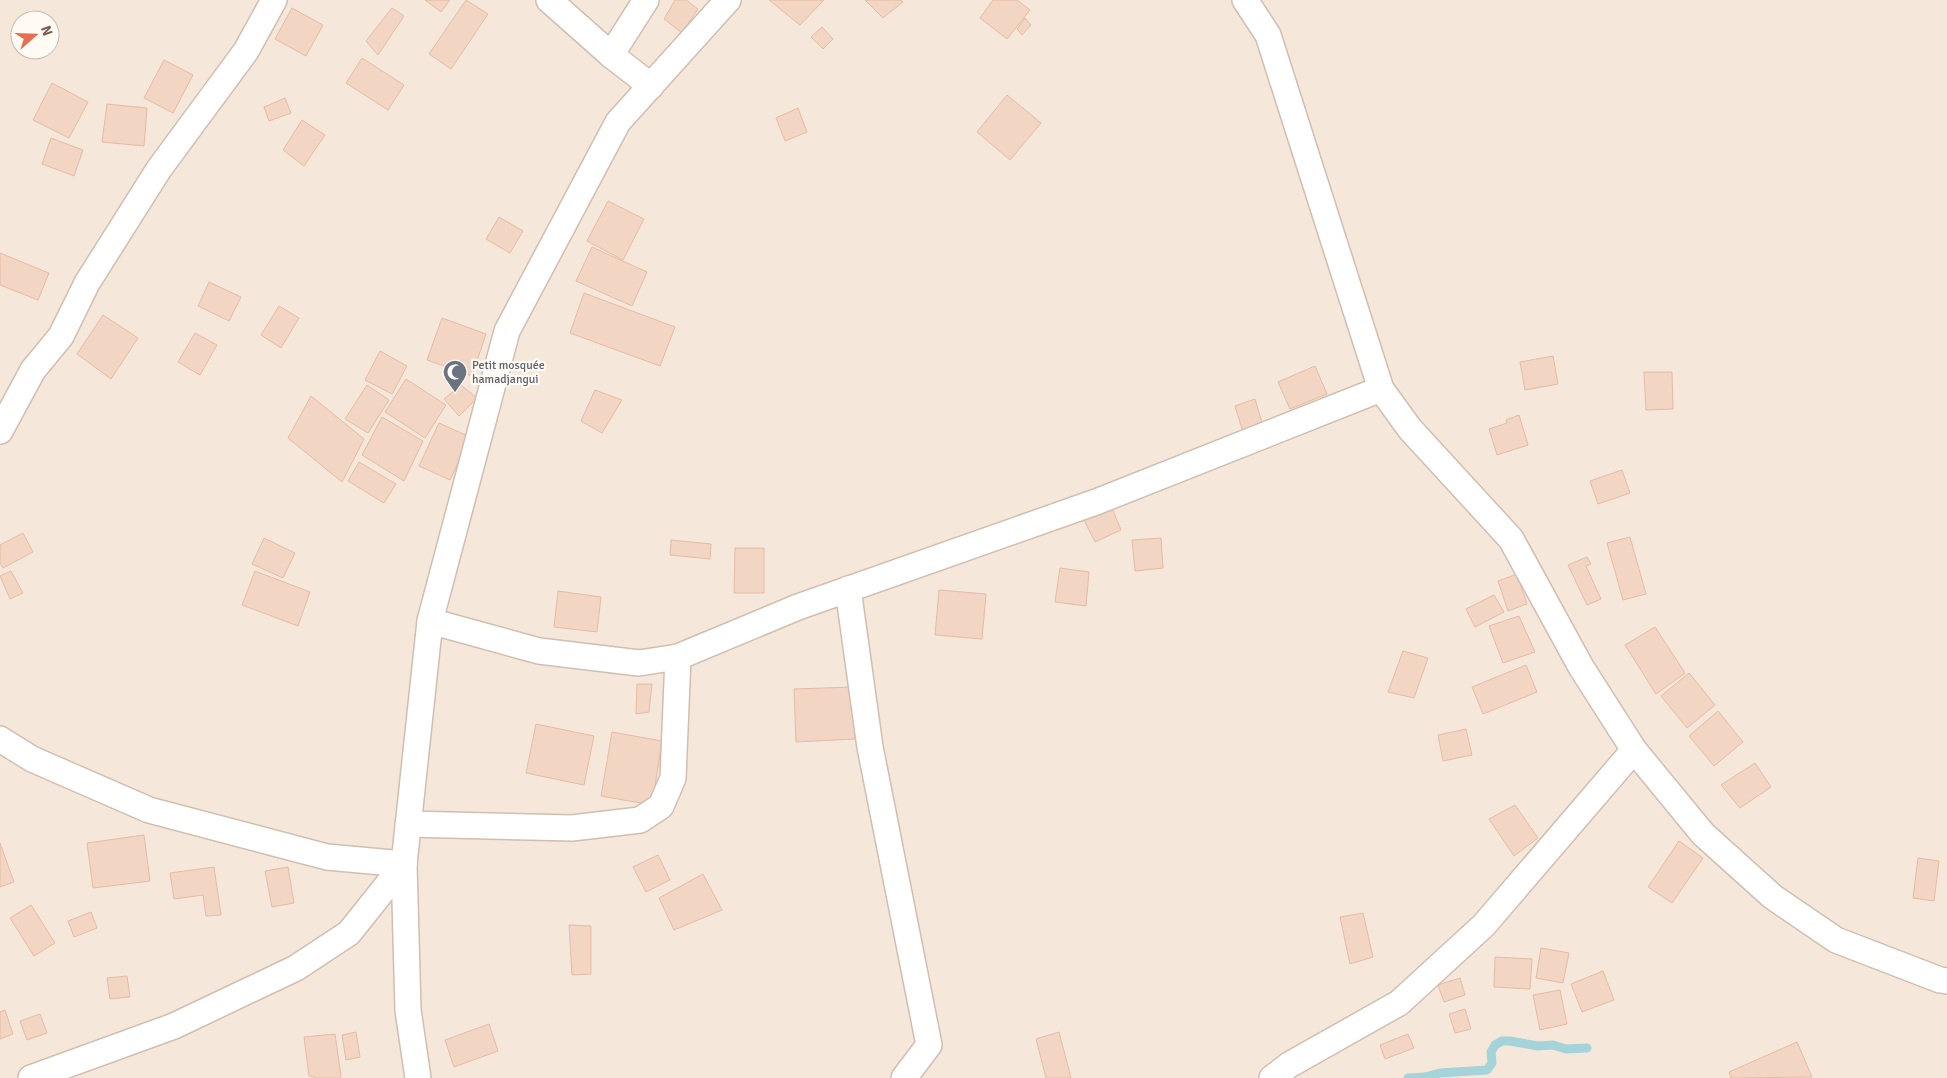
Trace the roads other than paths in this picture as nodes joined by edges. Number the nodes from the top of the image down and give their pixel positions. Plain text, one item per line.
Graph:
1 (274, 0) edge
2 (549, 0) edge
3 (646, 0) edge
4 (728, 0) edge
5 (1245, 0) edge
6 (611, 55) junction
7 (651, 86) junction
8 (1381, 389) junction
9 (0, 431) edge
10 (848, 589) junction
11 (430, 621) junction
12 (678, 657) junction
13 (0, 739) edge
14 (1634, 750) junction
15 (408, 824) junction
16 (404, 864) junction
17 (1947, 981) edge
18 (31, 1078) edge
19 (418, 1078) edge
20 (904, 1078) edge
21 (1272, 1078) edge

1 - 9 street
2 - 6 street
3 - 6 street
4 - 7 street
5 - 8 street
6 - 7 street
7 - 11 street
8 - 10 street
8 - 14 street
10 - 12 street
10 - 20 street
11 - 12 street
11 - 15 street
12 - 15 street
13 - 16 street
14 - 17 street
14 - 21 street
15 - 16 street
16 - 18 street
16 - 19 street

